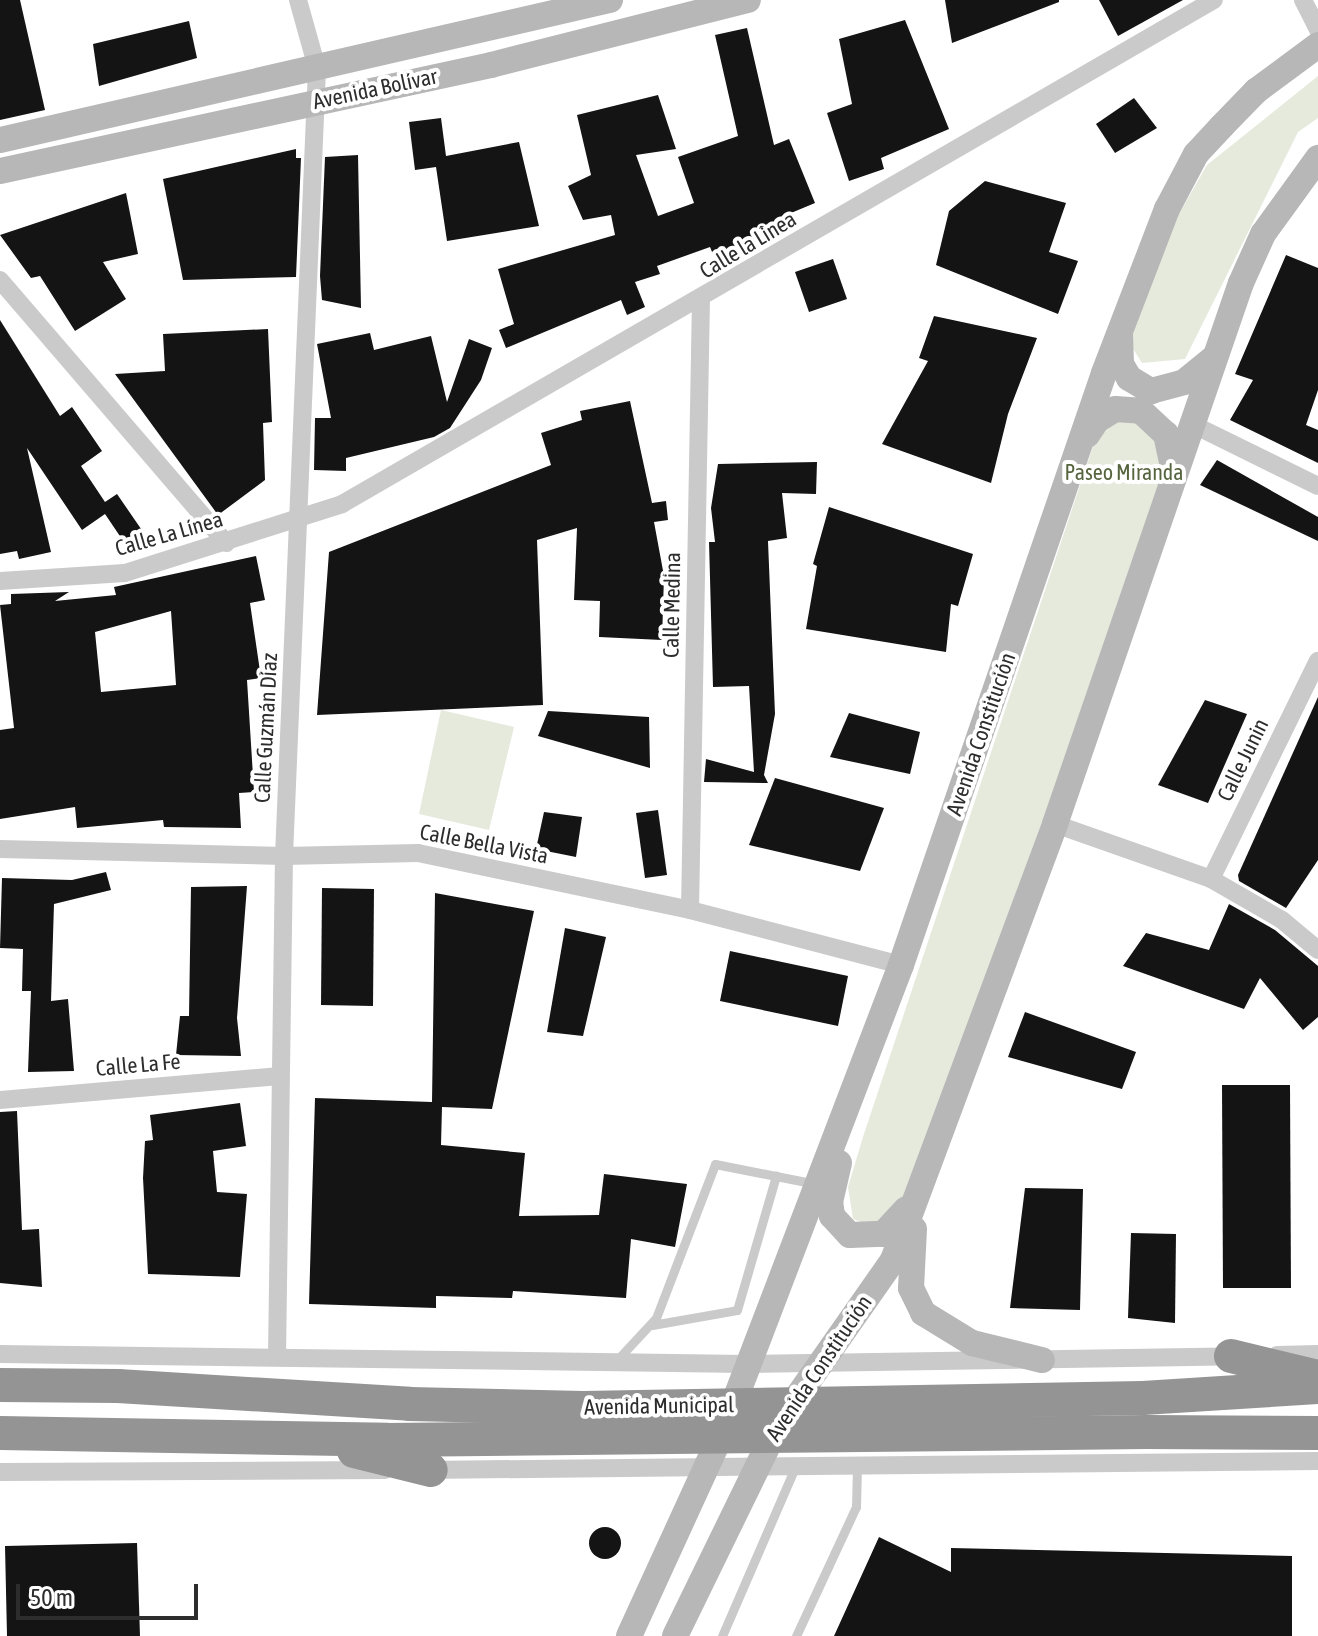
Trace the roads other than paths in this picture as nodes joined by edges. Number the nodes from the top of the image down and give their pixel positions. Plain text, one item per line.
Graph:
1 (298, 0) edge
2 (610, 0) edge
3 (748, 0) edge
4 (1214, 0) edge
5 (1303, 0) edge
6 (1318, 30) edge
7 (1318, 45) edge
8 (317, 68) junction
9 (315, 101) junction
10 (0, 140) edge
11 (1318, 158) edge
12 (0, 171) edge
13 (0, 280) edge
14 (701, 301) junction
15 (1120, 328) junction
16 (1212, 359) junction
17 (1192, 424) junction
18 (1080, 445) junction
19 (1174, 473) junction
20 (1318, 486) edge
21 (300, 519) junction
22 (226, 543) junction
23 (0, 581) edge
24 (1318, 661) edge
25 (1055, 824) junction
26 (0, 849) edge
27 (284, 856) junction
28 (1211, 879) junction
29 (690, 910) junction
30 (1318, 950) edge
31 (901, 965) junction
32 (280, 1076) junction
33 (0, 1100) edge
34 (928, 1168) junction
35 (776, 1176) junction
36 (816, 1184) junction
37 (652, 1325) junction
38 (0, 1354) edge
39 (1318, 1354) edge
40 (1231, 1356) junction
41 (277, 1357) junction
42 (1042, 1360) junction
43 (616, 1362) junction
44 (822, 1363) junction
45 (746, 1364) junction
46 (1318, 1377) edge
47 (0, 1385) edge
48 (1318, 1387) edge
49 (0, 1433) edge
50 (1318, 1433) edge
51 (295, 1438) junction
52 (1318, 1461) edge
53 (857, 1464) junction
54 (796, 1465) junction
55 (756, 1466) junction
56 (706, 1467) junction
57 (431, 1470) junction
58 (0, 1472) edge
59 (629, 1636) edge
60 (675, 1636) edge
61 (722, 1636) edge
62 (796, 1636) edge

1 - 8 street, Calle Guzmán Díaz
2 - 8 main road, Avenida Bolívar
3 - 9 main road, Avenida Bolívar
4 - 14 street, Calle la Linea
5 - 6 street
7 - 15 main road, Avenida Constitución
8 - 9 street, Calle Guzmán Díaz
8 - 10 main road, Avenida Bolívar
9 - 12 main road, Avenida Bolívar
9 - 21 street, Calle Guzmán Díaz
11 - 16 main road, Avenida Constitución
13 - 22 street
14 - 21 street, Calle la Linea
14 - 29 street, Calle Medina
15 - 16 main road
15 - 18 main road, Avenida Constitución
16 - 17 main road, Avenida Constitución
17 - 19 main road, Avenida Constitución
17 - 20 street
18 - 19 main road
18 - 31 main road, Avenida Constitución
19 - 25 main road, Avenida Constitución
21 - 22 street, Calle La Línea
21 - 27 street, Calle Guzmán Díaz
22 - 23 street, Calle La Línea
24 - 28 street, Calle Junin
25 - 28 street
25 - 34 main road, Avenida Constitución
26 - 27 street, Calle Bella Vista
27 - 29 street, Calle Bella Vista
27 - 32 street, Calle Guzmán Díaz
28 - 30 street
29 - 31 street, Calle Bella Vista
31 - 34 main road
31 - 36 main road, Avenida Constitución
32 - 33 street, Calle La Fe
32 - 41 street, Calle Guzmán Díaz
34 - 42 main road
34 - 44 main road, Avenida Constitución
35 - 36 lane
35 - 37 lane
35 - 37 lane
36 - 45 main road, Avenida Constitución
37 - 43 lane
38 - 41 street, Avenida Municipal
39 - 40 street, Avenida Municipal
40 - 42 street, Avenida Municipal
40 - 46 highway
41 - 43 street, Avenida Municipal
42 - 44 street, Avenida Municipal
43 - 45 street, Avenida Municipal
44 - 45 street, Avenida Municipal
44 - 55 main road, Avenida Constitución
45 - 56 main road, Avenida Constitución
47 - 48 highway, Avenida Municipal, bridge
49 - 51 highway, Avenida Municipal
50 - 51 highway, Avenida Municipal, bridge
51 - 57 highway
52 - 53 street
53 - 54 street
53 - 62 lane
54 - 55 street
54 - 61 lane
55 - 56 street
55 - 60 main road, Avenida Constitución
56 - 57 street
56 - 59 main road, Avenida Constitución
57 - 58 street

